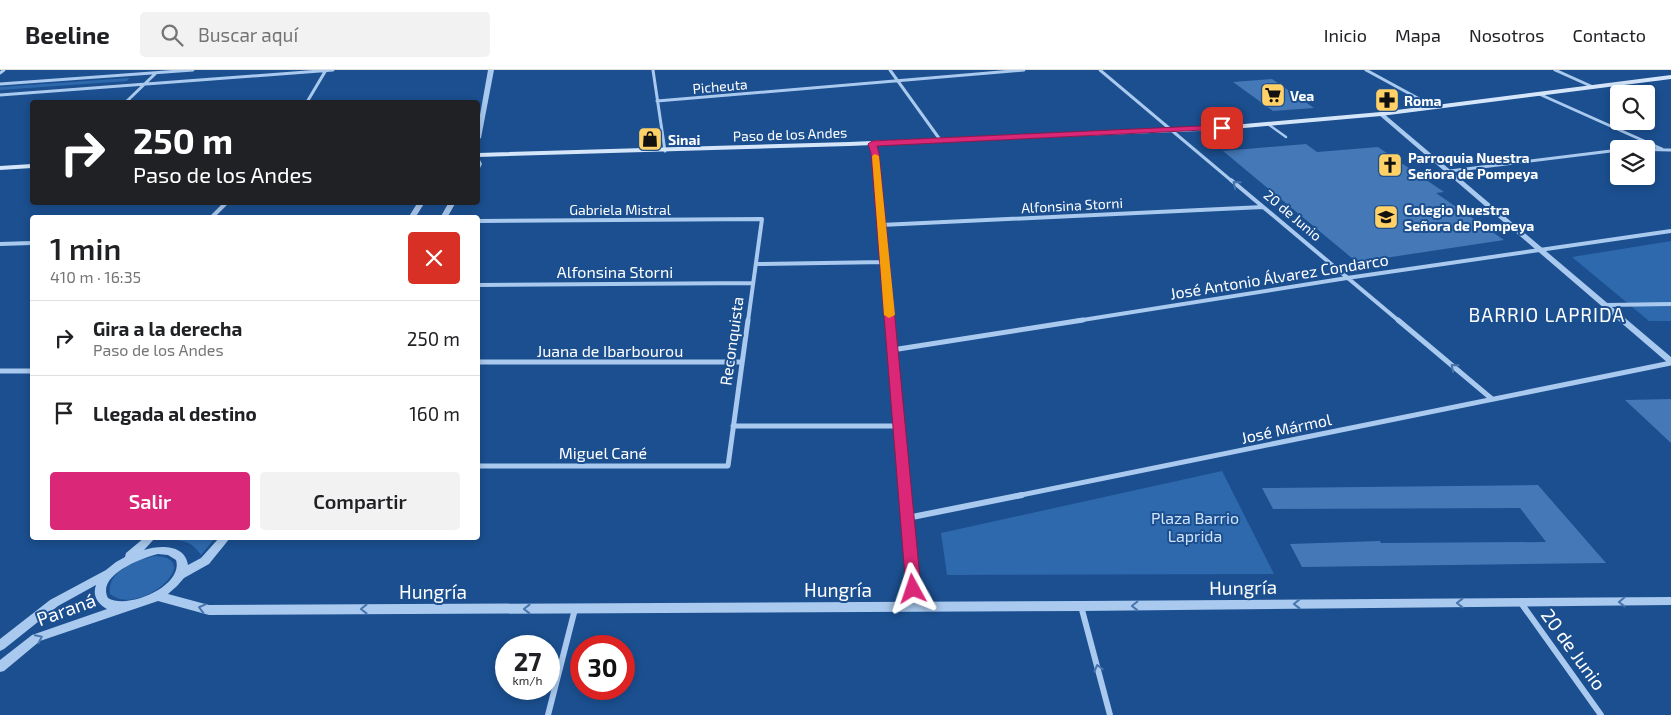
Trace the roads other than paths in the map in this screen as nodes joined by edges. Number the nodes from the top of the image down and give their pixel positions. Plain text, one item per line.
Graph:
1 (4, 70) edge
2 (193, 70) edge
3 (326, 70) edge
4 (333, 70) edge
5 (491, 70) edge
6 (652, 70) edge
7 (890, 70) edge
8 (1024, 70) edge
9 (1100, 70) edge
10 (1366, 70) edge
11 (1555, 70) edge
12 (157, 71) edge
13 (0, 73) edge
14 (1671, 78) edge
15 (898, 81) junction
16 (0, 84) edge
17 (144, 84) junction
18 (1593, 87) junction
19 (1540, 94) junction
20 (0, 95) edge
21 (128, 100) edge
22 (308, 100) edge
23 (657, 101) junction
24 (1434, 107) junction
25 (1381, 114) junction
26 (1268, 124) junction
27 (480, 128) edge
28 (1222, 128) junction
29 (1172, 130) junction
30 (1286, 137) dead end
31 (941, 141) junction
32 (1240, 141) dead end
33 (872, 144) junction
34 (1655, 149) edge
35 (1662, 149) junction
36 (1671, 150) edge
37 (665, 151) junction
38 (1610, 151) edge
39 (480, 155) edge
40 (30, 166) edge
41 (0, 168) edge
42 (1450, 171) junction
43 (224, 205) edge
44 (1263, 207) junction
45 (215, 215) edge
46 (762, 220) joint
47 (480, 221) edge
48 (881, 225) junction
49 (1671, 231) edge
50 (30, 243) edge
51 (0, 244) edge
52 (1541, 249) junction
53 (885, 262) junction
54 (756, 264) junction
55 (1348, 278) junction
56 (753, 283) junction
57 (480, 284) edge
58 (1606, 304) junction
59 (1671, 304) edge
60 (892, 350) junction
61 (480, 362) edge
62 (742, 362) junction
63 (1671, 362) edge
64 (0, 371) edge
65 (30, 371) edge
66 (1492, 399) junction
67 (734, 426) junction
68 (899, 426) junction
69 (480, 466) edge
70 (728, 466) joint
71 (907, 518) junction
72 (148, 540) edge
73 (224, 540) edge
74 (120, 564) junction
75 (110, 572) junction
76 (180, 576) junction
77 (158, 596) junction
78 (1671, 602) edge
79 (1520, 603) junction
80 (1081, 606) junction
81 (123, 607) junction
82 (915, 607) junction
83 (576, 608) junction
84 (0, 646) edge
85 (0, 667) edge
86 (548, 715) edge
87 (1110, 715) edge
88 (1601, 715) edge

1 - 13 street
2 - 12 street
3 - 4 street
3 - 17 street
3 - 22 street
5 - 27 street
6 - 23 street
7 - 15 street
8 - 15 street, Picheuta
9 - 29 street, 20 de Junio
10 - 24 street
11 - 18 street
12 - 16 street
12 - 17 street
14 - 18 main road, Paso de los Andes
15 - 23 street, Picheuta
15 - 31 street
17 - 20 street
17 - 21 street
18 - 19 main road, Paso de los Andes
19 - 24 main road, Paso de los Andes
19 - 35 street
23 - 37 street
24 - 25 main road, Paso de los Andes
25 - 26 main road, Paso de los Andes
25 - 42 street
26 - 28 main road, Paso de los Andes
26 - 30 lane
28 - 29 main road, Paso de los Andes
28 - 32 lane
29 - 31 main road, Paso de los Andes
44 -> 29 street, 20 de Junio
31 - 33 main road, Paso de los Andes
33 - 37 main road, Paso de los Andes
33 - 48 street
34 - 35 street
35 - 36 street
37 - 39 main road, Paso de los Andes
38 - 42 street
40 - 41 main road
42 - 52 street
43 - 45 street
44 - 48 street, Alfonsina Storni
44 - 55 street, 20 de Junio
46 - 47 street, Gabriela Mistral
46 - 54 street, Reconquista
48 - 53 street
49 - 52 street, José Antonio Álvarez Condarco
50 - 51 street
52 - 55 street, José Antonio Álvarez Condarco
52 - 58 street
53 - 54 street
53 - 60 street
54 - 56 street, Reconquista
55 - 60 street, José Antonio Álvarez Condarco
66 -> 55 street, 20 de Junio
56 - 57 street, Alfonsina Storni
56 - 62 street, Reconquista
58 - 59 street
58 - 63 street
60 - 68 street
61 - 62 street, Juana de Ibarbourou
62 - 67 street, Reconquista
63 - 66 street, José Mármol
64 - 65 street
66 - 71 street, José Mármol
67 - 68 street
67 - 70 street, Reconquista
68 - 71 street
69 - 70 street, Miguel Cané
71 - 82 street
72 - 74 street
73 - 76 street
74 - 75 street, Paraná
74 - 76 street
75 - 81 street
75 - 84 street, Paraná
76 - 77 street
77 - 81 street
83 -> 77 street, Hungría
78 -> 79 street, Hungría
79 -> 80 street, Hungría
79 - 88 street, 20 de Junio
80 - 82 street, Hungría
87 -> 80 street
85 -> 81 street, Paraná
82 - 83 street, Hungría
83 - 86 street

